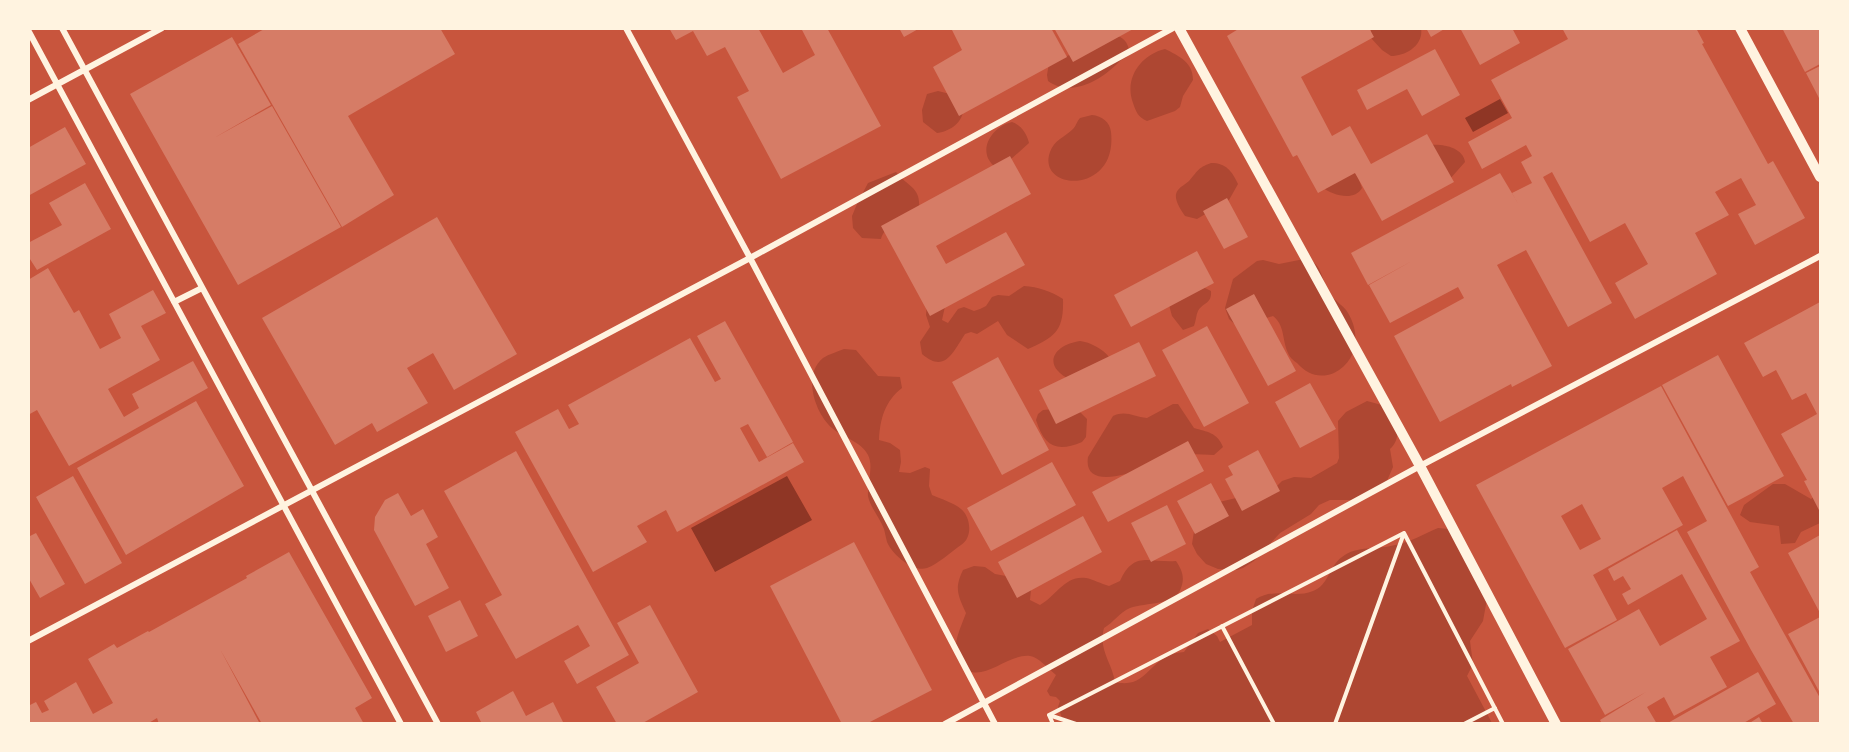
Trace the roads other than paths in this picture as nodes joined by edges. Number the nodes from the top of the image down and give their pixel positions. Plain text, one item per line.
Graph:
1 (62, 28) edge
2 (162, 28) edge
3 (626, 28) edge
4 (1173, 28) edge
5 (1179, 28) edge
6 (1740, 28) edge
7 (28, 30) edge
8 (84, 70) junction
9 (58, 84) junction
10 (28, 100) edge
11 (1821, 177) edge
12 (1821, 256) edge
13 (750, 258) junction
14 (202, 288) junction
15 (174, 302) junction
16 (1420, 466) junction
17 (311, 489) junction
18 (282, 505) junction
19 (28, 641) edge
20 (984, 702) junction
21 (437, 721) edge
22 (401, 723) edge
23 (427, 723) edge
24 (945, 723) edge
25 (995, 723) edge
26 (1556, 723) edge

1 - 8 street
2 - 8 street
3 - 13 street
4 - 13 street
5 - 16 street
6 - 11 street
7 - 9 street
8 - 9 street
8 - 14 street
9 - 10 street
9 - 15 street
12 - 16 street
13 - 17 street
13 - 20 street
14 - 15 street
14 - 17 street
15 - 18 street
16 - 20 street
16 - 26 street
17 - 18 street
17 - 21 street
18 - 19 street
18 - 22 street
20 - 24 street
20 - 25 street
21 - 23 street

